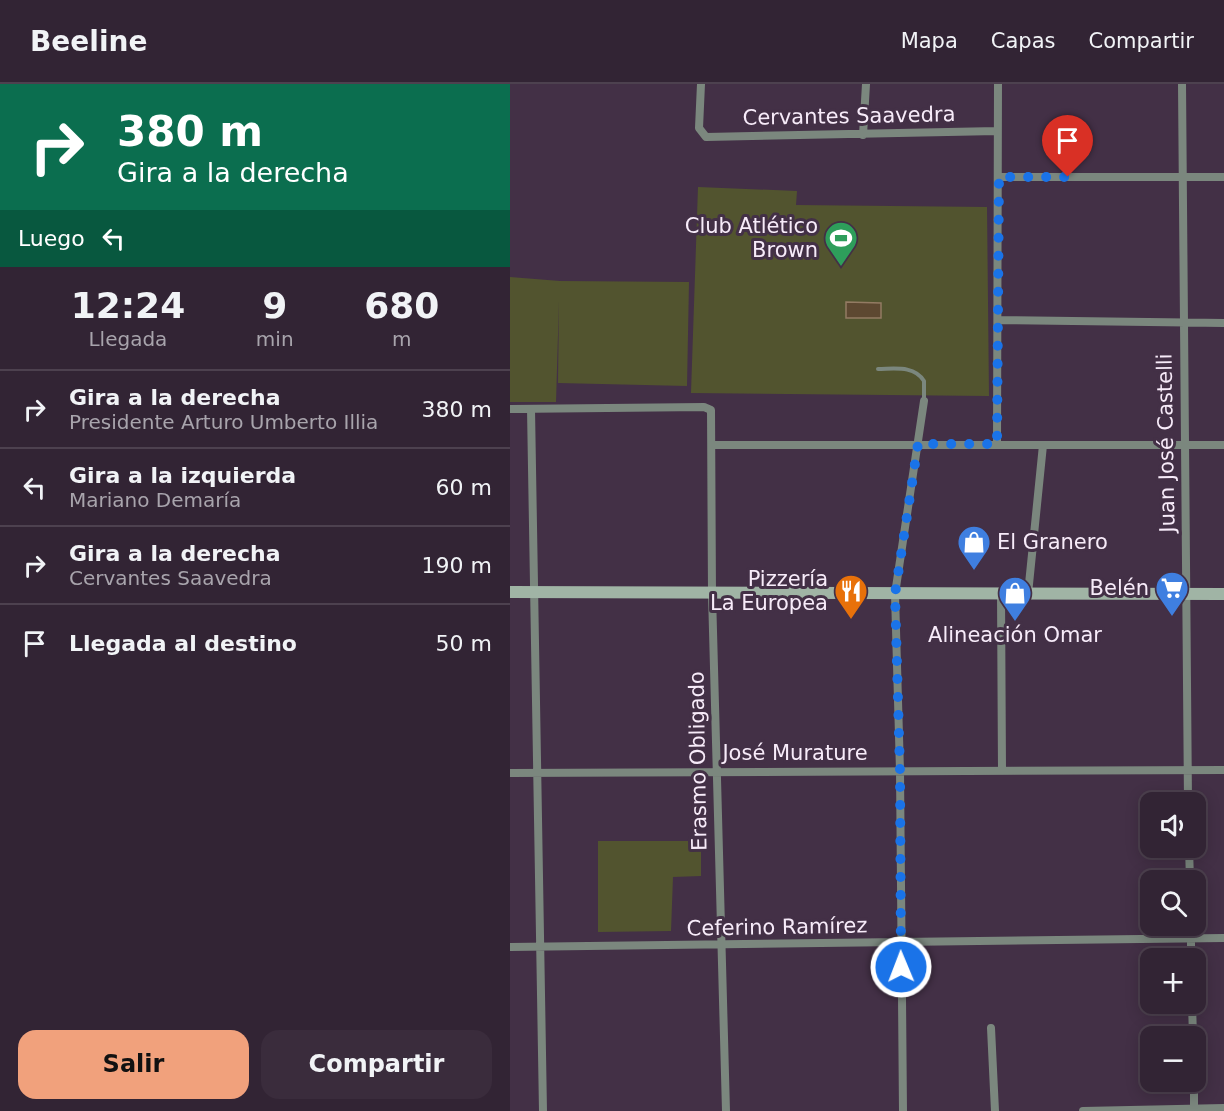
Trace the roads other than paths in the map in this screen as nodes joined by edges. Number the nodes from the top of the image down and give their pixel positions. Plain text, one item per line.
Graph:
1 (700, 84) edge
2 (866, 84) edge
3 (998, 84) edge
4 (1182, 84) edge
5 (997, 131) junction
6 (863, 135) junction
7 (999, 177) junction
8 (1182, 177) junction
9 (1224, 177) edge
10 (998, 320) junction
11 (1182, 323) junction
12 (1224, 323) edge
13 (878, 369) dead end
14 (924, 401) joint
15 (510, 409) edge
16 (531, 409) junction
17 (918, 444) junction
18 (997, 444) junction
19 (712, 445) junction
20 (1043, 445) junction
21 (1185, 446) junction
22 (1224, 446) edge
23 (510, 592) edge
24 (532, 592) junction
25 (712, 594) junction
26 (895, 594) junction
27 (1001, 594) junction
28 (1028, 594) junction
29 (1185, 594) junction
30 (1224, 594) edge
31 (1002, 770) junction
32 (1187, 770) junction
33 (1224, 770) edge
34 (717, 771) junction
35 (900, 771) junction
36 (510, 773) edge
37 (537, 773) junction
38 (1188, 792) edge
39 (1224, 938) edge
40 (1191, 939) junction
41 (900, 943) junction
42 (720, 946) junction
43 (510, 947) edge
44 (541, 947) junction
45 (1191, 948) edge
46 (991, 1028) dead end
47 (1194, 1092) edge
48 (1224, 1108) edge
49 (1156, 1110) edge
50 (1194, 1110) edge
51 (543, 1111) edge
52 (726, 1111) edge
53 (903, 1111) edge
54 (994, 1111) edge
55 (1083, 1111) edge

1 - 6 street, Cervantes Saavedra
2 - 6 street
3 - 5 street
4 - 8 street, Juan José Castelli
5 - 6 street, Cervantes Saavedra
5 - 7 street
7 - 8 street
7 - 10 street
8 - 9 street
8 - 11 street, Juan José Castelli
10 - 11 street
10 - 18 street
11 - 12 street
11 - 21 street, Juan José Castelli
13 - 14 lane
14 - 17 street
15 - 16 street
16 - 19 street, Erasmo Obligado
16 - 24 street
17 - 18 street
17 - 19 street
17 - 26 street
18 - 20 street
19 - 25 street, Erasmo Obligado
20 - 21 street
20 - 28 street
21 - 22 street
21 - 29 street, Juan José Castelli
23 - 24 main road
24 - 25 main road
24 - 37 street
25 - 26 main road
25 - 34 street, Erasmo Obligado
26 - 27 main road
26 - 35 street
27 - 28 main road
27 - 31 street
28 - 29 main road
29 - 30 main road
29 - 32 street, Juan José Castelli
31 - 32 street, José Murature
31 - 35 street, José Murature
32 - 33 street, José Murature
32 - 38 street, Juan José Castelli
34 - 35 street, José Murature
34 - 37 street, José Murature
34 - 42 street, Erasmo Obligado
35 - 41 street
36 - 37 street, José Murature
37 - 44 street
39 - 40 street, Ceferino Ramírez
40 - 41 street, Ceferino Ramírez
40 - 45 street
41 - 42 street, Ceferino Ramírez
41 - 53 street
42 - 44 street, Ceferino Ramírez
42 - 52 street, Erasmo Obligado
43 - 44 street, Ceferino Ramírez
44 - 51 street
46 - 54 street
47 - 50 street
48 - 50 street
49 - 50 street
49 - 55 street

